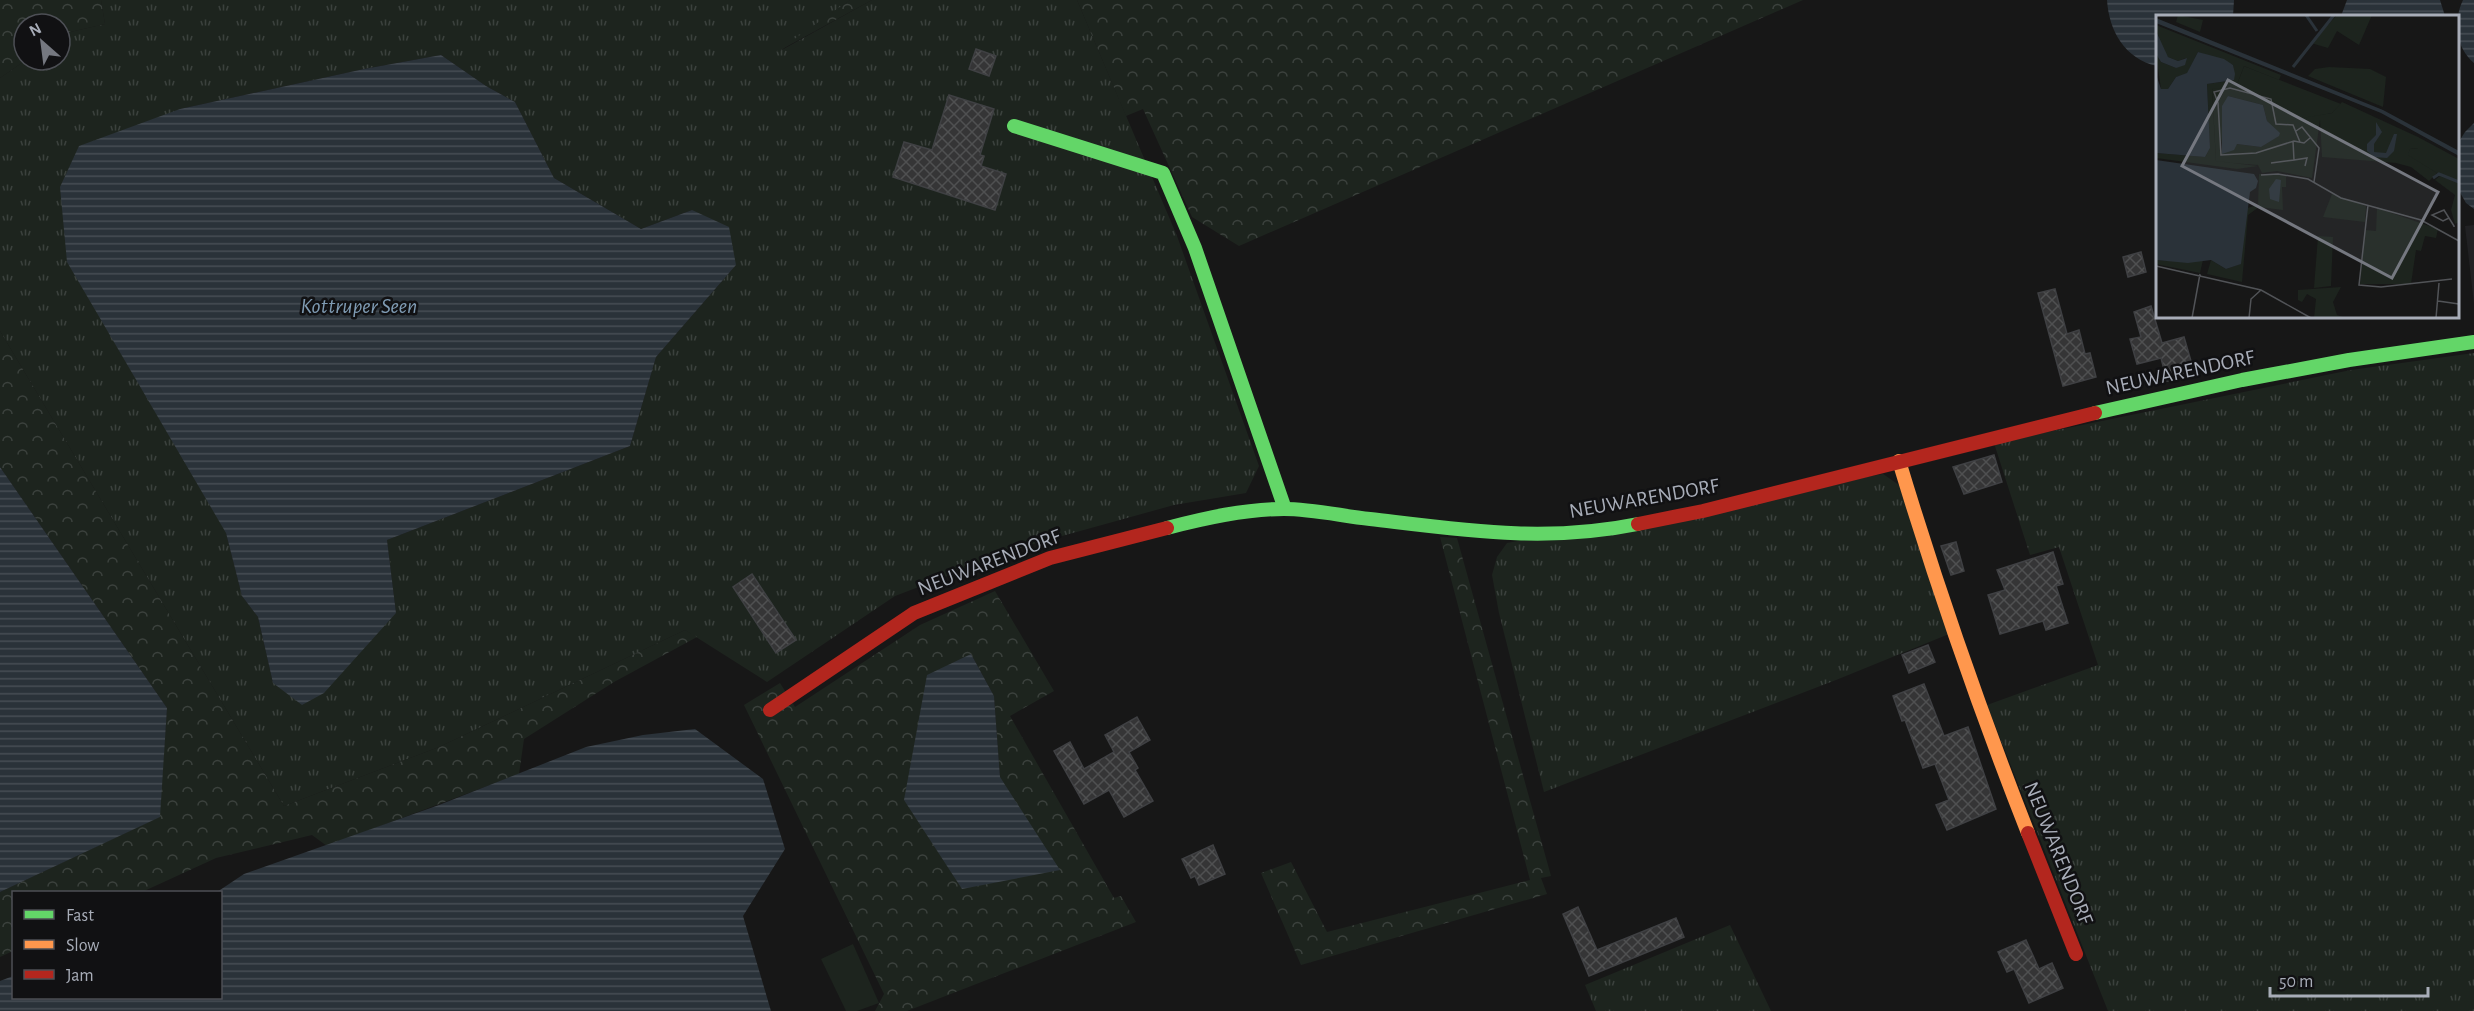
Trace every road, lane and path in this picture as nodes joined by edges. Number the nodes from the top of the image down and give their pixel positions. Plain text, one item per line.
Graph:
1 (1014, 126) dead end
2 (2474, 342) edge
3 (1899, 461) junction
4 (1285, 509) junction
5 (770, 710) dead end
6 (2076, 954) dead end

1 - 4 street
2 - 3 street, NEUWARENDORF
3 - 4 street, NEUWARENDORF
3 - 6 street, NEUWARENDORF
4 - 5 street, NEUWARENDORF

